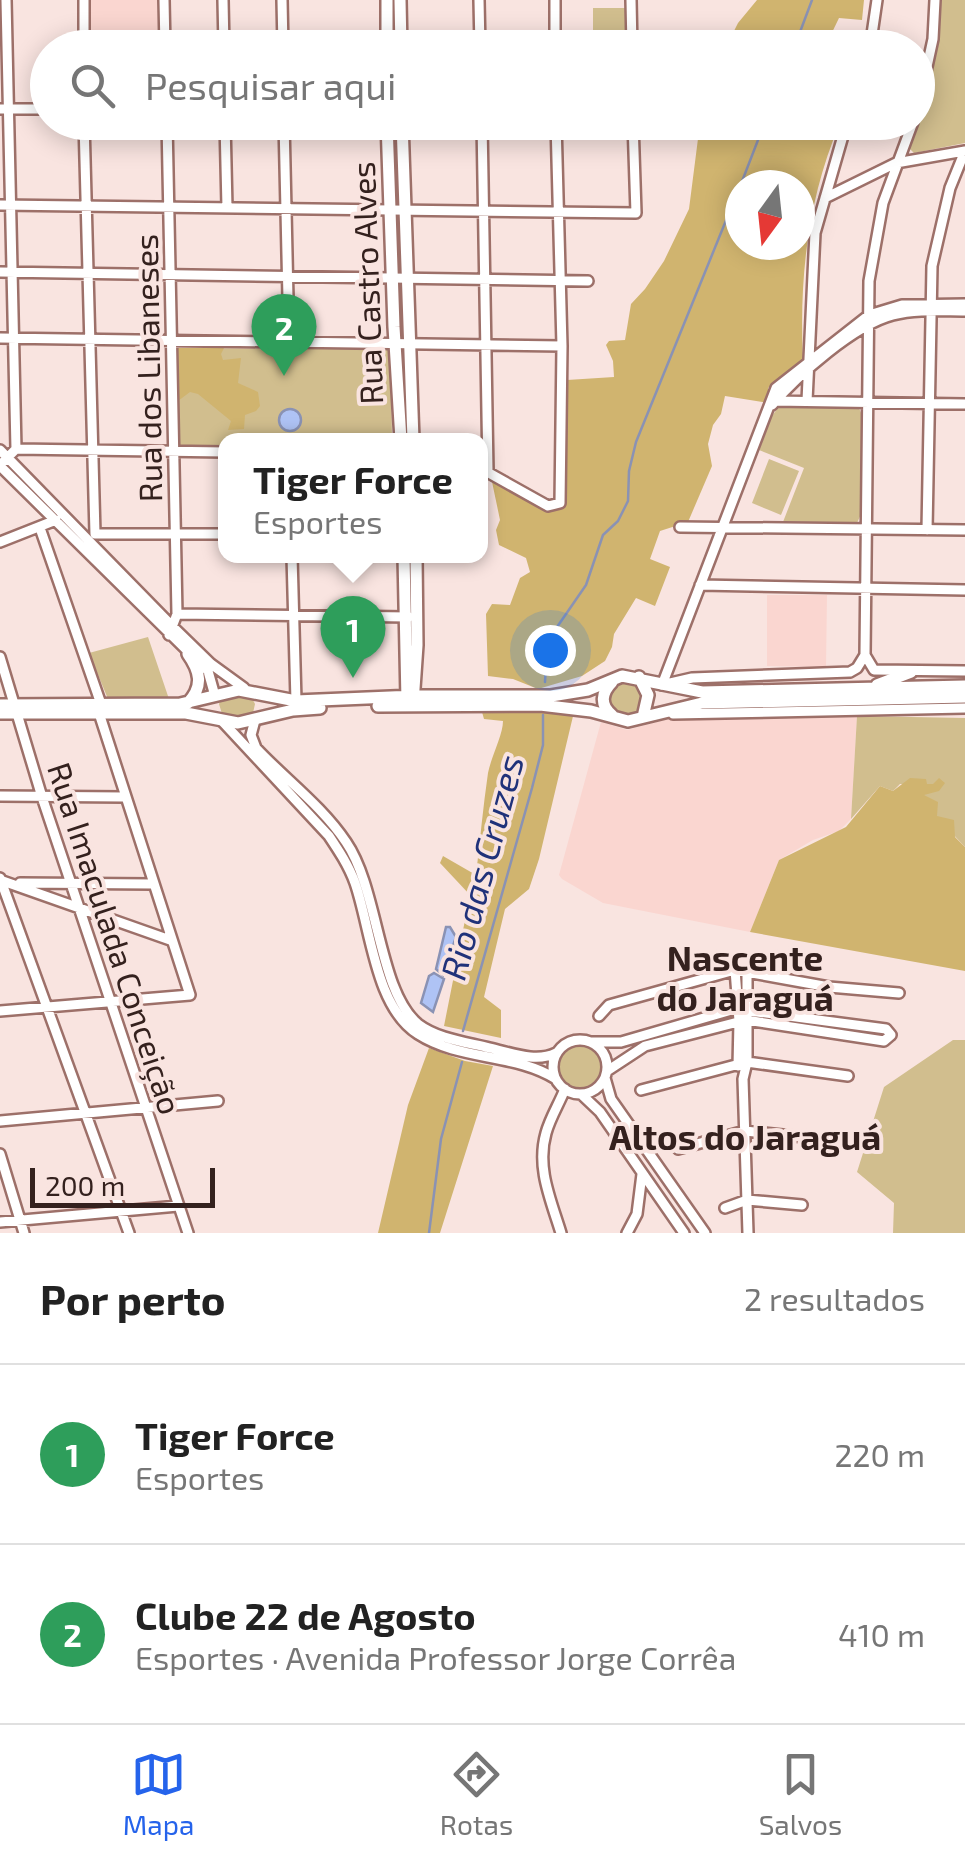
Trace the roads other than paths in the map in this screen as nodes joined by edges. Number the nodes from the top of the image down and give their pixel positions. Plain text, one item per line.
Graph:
1 (6, 0) edge
2 (84, 0) edge
3 (164, 0) edge
4 (223, 0) edge
5 (282, 0) edge
6 (387, 0) edge
7 (400, 0) edge
8 (479, 0) edge
9 (555, 0) edge
10 (632, 0) edge
11 (877, 0) edge
12 (935, 0) edge
13 (84, 30) edge
14 (165, 30) edge
15 (224, 30) edge
16 (283, 30) edge
17 (387, 30) edge
18 (401, 30) edge
19 (480, 30) edge
20 (555, 30) edge
21 (632, 30) edge
22 (873, 30) edge
23 (934, 30) edge
24 (4, 109) edge
25 (30, 110) edge
26 (84, 140) edge
27 (167, 140) edge
28 (225, 140) edge
29 (284, 140) edge
30 (388, 140) edge
31 (403, 140) edge
32 (482, 140) edge
33 (557, 140) edge
34 (634, 140) edge
35 (842, 140) edge
36 (906, 140) edge
37 (965, 151) edge
38 (896, 164) junction
39 (825, 198) junction
40 (86, 204) junction
41 (5, 205) edge
42 (169, 206) junction
43 (227, 208) junction
44 (284, 209) junction
45 (406, 209) junction
46 (389, 210) junction
47 (484, 211) junction
48 (559, 212) junction
49 (6, 272) edge
50 (86, 272) junction
51 (170, 275) junction
52 (288, 276) junction
53 (392, 277) junction
54 (409, 277) junction
55 (486, 278) junction
56 (560, 281) junction
57 (588, 281) dead end
58 (930, 307) junction
59 (965, 308) edge
60 (869, 320) junction
61 (0, 338) edge
62 (13, 338) junction
63 (89, 340) junction
64 (171, 342) junction
65 (289, 343) junction
66 (395, 344) junction
67 (411, 344) junction
68 (486, 346) junction
69 (562, 346) junction
70 (808, 365) junction
71 (807, 401) junction
72 (868, 402) junction
73 (773, 403) junction
74 (929, 403) junction
75 (965, 404) edge
76 (401, 433) edge
77 (413, 433) edge
78 (485, 433) edge
79 (94, 448) junction
80 (16, 449) junction
81 (0, 450) edge
82 (173, 451) junction
83 (218, 452) edge
84 (3, 463) edge
85 (488, 472) edge
86 (56, 520) junction
87 (680, 527) dead end
88 (723, 527) junction
89 (40, 528) junction
90 (867, 528) junction
91 (927, 530) junction
92 (965, 530) edge
93 (175, 534) junction
94 (218, 534) edge
95 (89, 539) junction
96 (0, 542) edge
97 (292, 563) edge
98 (405, 563) edge
99 (415, 563) edge
100 (700, 585) junction
101 (866, 589) junction
102 (965, 590) edge
103 (177, 614) junction
104 (293, 616) junction
105 (411, 617) junction
106 (171, 631) junction
107 (411, 644) junction
108 (188, 654) junction
109 (864, 655) junction
110 (0, 656) edge
111 (965, 671) edge
112 (911, 672) junction
113 (416, 678) junction
114 (615, 678) junction
115 (650, 681) junction
116 (965, 686) edge
117 (868, 688) junction
118 (250, 692) junction
119 (216, 696) junction
120 (965, 697) edge
121 (450, 698) junction
122 (296, 701) junction
123 (410, 702) junction
124 (188, 703) junction
125 (0, 704) edge
126 (965, 708) edge
127 (16, 709) junction
128 (100, 709) junction
129 (0, 713) edge
130 (612, 716) junction
131 (647, 716) junction
132 (221, 720) junction
133 (255, 720) junction
134 (0, 796) edge
135 (42, 797) junction
136 (124, 798) junction
137 (3, 881) edge
138 (71, 883) junction
139 (152, 884) junction
140 (79, 909) junction
141 (14, 920) junction
142 (0, 921) edge
143 (170, 940) junction
144 (734, 970) junction
145 (747, 974) junction
146 (899, 992) dead end
147 (110, 1002) junction
148 (46, 1007) junction
149 (0, 1010) edge
150 (743, 1013) junction
151 (599, 1016) dead end
152 (591, 1042) junction
153 (556, 1053) junction
154 (740, 1061) junction
155 (606, 1074) junction
156 (848, 1076) dead end
157 (556, 1079) junction
158 (565, 1089) junction
159 (641, 1090) dead end
160 (582, 1094) junction
161 (218, 1101) dead end
162 (145, 1107) junction
163 (84, 1112) junction
164 (0, 1120) edge
165 (745, 1131) junction
166 (831, 1140) dead end
167 (678, 1149) dead end
168 (0, 1154) edge
169 (642, 1174) junction
170 (748, 1200) junction
171 (802, 1205) dead end
172 (178, 1206) junction
173 (725, 1208) dead end
174 (121, 1212) junction
175 (20, 1220) junction
176 (0, 1222) edge
177 (24, 1233) edge
178 (128, 1233) edge
179 (188, 1233) edge
180 (561, 1233) edge
181 (627, 1233) edge
182 (684, 1233) edge
183 (706, 1233) edge
184 (748, 1233) edge

1 - 24 street
2 - 13 street
3 - 14 street
4 - 15 street
5 - 16 street
6 - 17 main road
7 - 18 main road
8 - 19 street
9 - 20 street
10 - 21 street
11 - 22 street
12 - 23 street
24 - 25 street
24 - 41 street
26 - 40 street
27 - 42 street, Rua dos Libaneses
28 - 43 street
29 - 44 street
30 - 46 main road, Rua Castro Alves
31 - 45 main road, Rua Castro Alves
32 - 47 street
33 - 48 street
34 - 48 street
35 - 39 street
36 - 38 street
37 - 38 street
37 - 58 street
38 - 39 street
38 - 60 street
39 - 70 street
40 - 41 street
40 - 42 street
40 - 50 street
41 - 49 street
42 - 43 street
42 - 51 street, Rua dos Libaneses
43 - 44 street
44 - 46 street
44 - 52 street
45 - 46 street
45 - 47 street
45 - 54 main road, Rua Castro Alves
46 - 53 main road, Rua Castro Alves
47 - 48 street
47 - 55 street
48 - 56 street
49 - 50 street
49 - 62 street
50 - 51 street
50 - 63 street
51 - 52 street
51 - 64 street, Rua dos Libaneses
52 - 53 street
52 - 65 street
53 - 54 street
53 - 66 main road, Rua Castro Alves
54 - 55 street
54 - 67 main road, Rua Castro Alves
55 - 56 street
55 - 68 street
56 - 57 street
56 - 69 street
58 - 59 street
58 - 60 street
58 - 74 street
60 - 70 street
60 - 72 street
61 - 62 street
62 - 63 street
62 - 80 street
63 - 64 street
63 - 79 street
64 - 65 street
64 - 82 street, Rua dos Libaneses
65 - 66 street
66 - 67 street
66 - 76 main road, Rua Castro Alves
67 - 68 street
67 - 77 main road, Rua Castro Alves
68 - 69 street
68 - 78 street
69 - 85 street
70 - 71 street
70 - 73 street
71 - 72 street
71 - 73 street
72 - 74 street
72 - 90 street
73 - 88 street
74 - 75 street
74 - 91 street
79 - 80 street
79 - 82 street
79 - 95 street
80 - 84 street
81 - 84 street
82 - 83 street
82 - 93 street, Rua dos Libaneses
84 - 86 street
84 - 95 street
86 - 89 street
86 - 95 street
87 - 88 street
88 - 90 street
88 - 100 street
89 - 96 street
89 - 128 street
90 - 91 street
90 - 101 street
91 - 92 street
93 - 94 street
93 - 95 street
93 - 103 street, Rua dos Libaneses
95 - 106 street
97 - 104 street
98 - 105 main road
99 - 105 main road
100 - 101 street
100 - 115 street
101 - 102 street
101 - 109 street
103 - 104 street
103 - 106 street
104 - 105 street
104 - 122 street
105 - 107 main road
106 - 108 street
106 - 118 street
107 - 113 main road
107 - 123 main road
108 - 119 street
108 - 124 main road
109 - 112 street
109 - 115 street
110 - 127 street, Rua Imaculada Conceição
111 - 112 street
112 - 117 main road
113 - 121 main road
113 - 123 main road
114 - 115 main road
114 - 121 main road
114 - 130 main road
115 - 117 main road
115 - 131 main road
115 - 131 main road
116 - 117 main road
118 - 119 main road
118 - 122 main road
118 - 133 main road
119 - 124 main road
119 - 132 main road
120 - 131 main road
121 - 123 main road
122 - 123 main road
123 - 130 main road
123 - 133 main road
124 - 128 main road
125 - 127 main road
126 - 131 street
127 - 128 main road
127 - 129 main road
127 - 135 street, Rua Imaculada Conceição
128 - 132 main road
128 - 136 street
130 - 131 main road
132 - 133 main road
132 - 157 street
133 - 153 street
134 - 135 street
135 - 136 street
135 - 138 street, Rua Imaculada Conceição
136 - 139 street
137 - 138 street
137 - 140 street
137 - 141 street
138 - 139 street
138 - 140 street, Rua Imaculada Conceição
139 - 143 street
140 - 143 street
140 - 147 street, Rua Imaculada Conceição
141 - 142 street
141 - 148 street
143 - 147 street
144 - 145 street
144 - 150 street
144 - 151 street
145 - 146 street
145 - 150 street
147 - 148 street
147 - 162 street, Rua Imaculada Conceição
148 - 149 street
148 - 163 street
150 - 150 street
150 - 152 street
150 - 154 street
150 - 154 street
150 - 155 street
152 - 153 street
152 - 155 street
153 - 157 street
154 - 156 street
154 - 159 street
154 - 165 street
155 - 160 street
155 - 183 street
157 - 158 street
158 - 160 street
158 - 180 street
160 - 169 street
161 - 162 street
162 - 163 street
162 - 172 street, Rua Imaculada Conceição
163 - 164 street
163 - 174 street
165 - 166 street
165 - 167 street
165 - 170 street
168 - 175 street
169 - 181 street
169 - 182 street
170 - 171 street
170 - 173 street
170 - 184 street
172 - 174 street
172 - 179 street, Rua Imaculada Conceição
174 - 175 street
174 - 178 street
175 - 176 street
175 - 177 street

